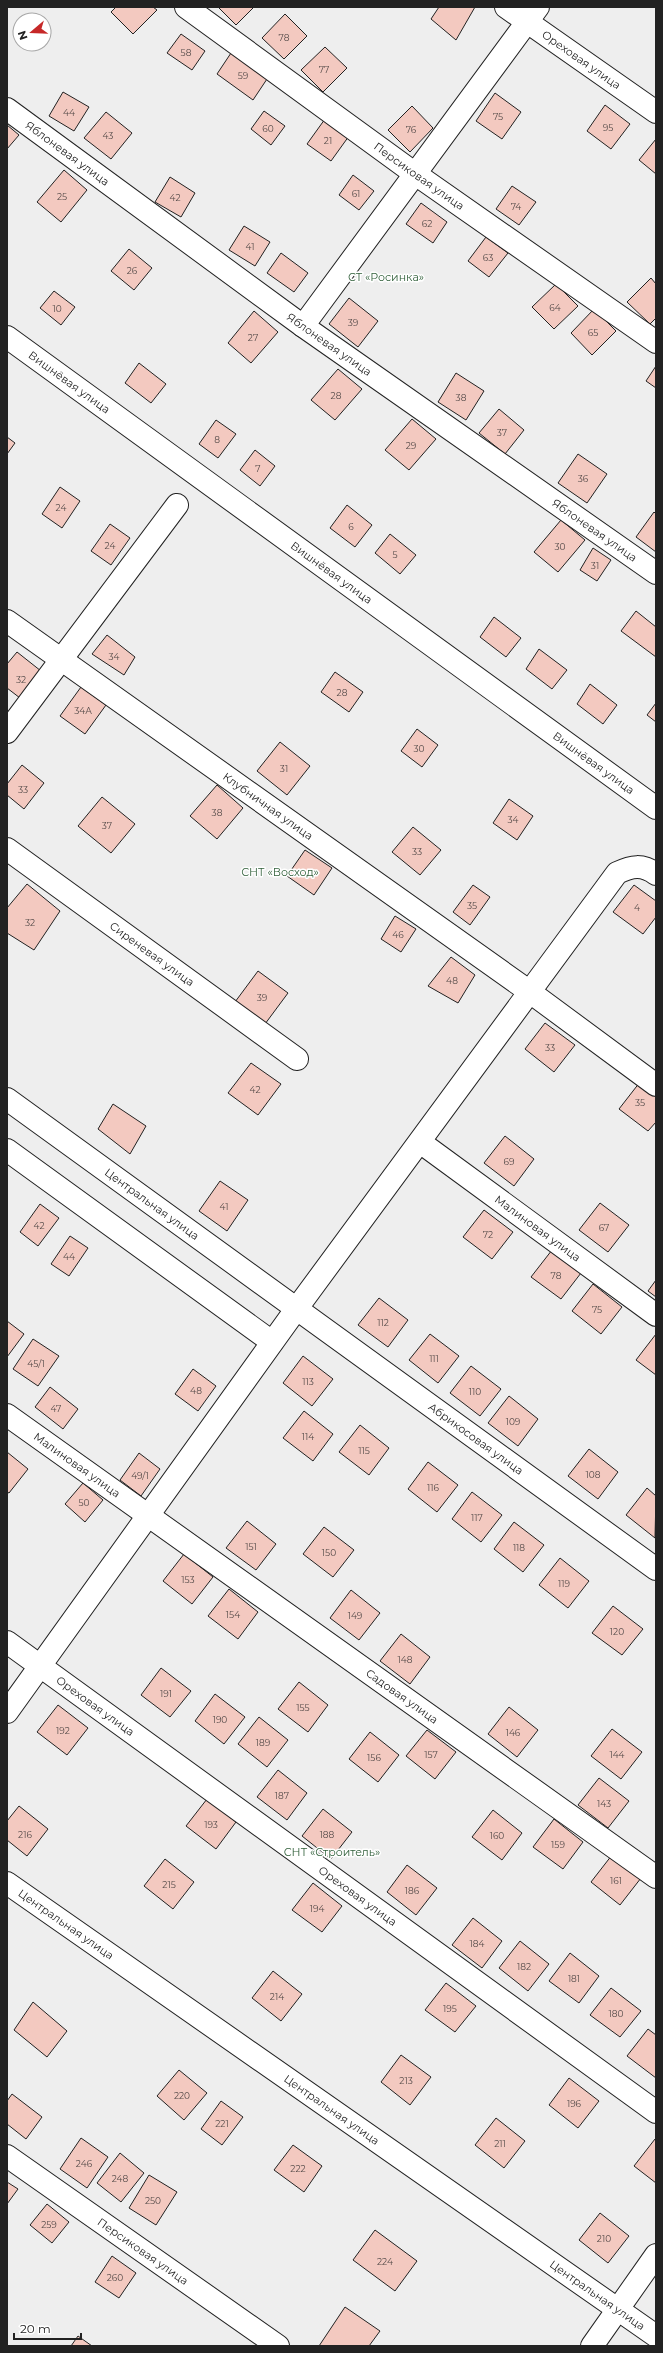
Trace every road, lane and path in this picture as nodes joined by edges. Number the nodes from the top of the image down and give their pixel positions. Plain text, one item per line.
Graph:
1 (186, 7) edge
2 (506, 7) edge
3 (532, 15) edge
4 (7, 109) edge
5 (656, 112) edge
6 (414, 174) junction
7 (303, 326) junction
8 (7, 336) edge
9 (656, 342) edge
10 (176, 505) dead end
11 (656, 573) edge
12 (7, 621) edge
13 (60, 659) junction
14 (7, 732) edge
15 (656, 808) edge
16 (7, 849) edge
17 (652, 871) edge
18 (530, 992) junction
19 (297, 1059) dead end
20 (656, 1084) edge
21 (7, 1099) edge
22 (420, 1142) junction
23 (7, 1150) edge
24 (297, 1308) junction
25 (656, 1315) edge
26 (272, 1342) junction
27 (7, 1415) edge
28 (147, 1516) junction
29 (656, 1569) edge
30 (7, 1642) edge
31 (40, 1665) junction
32 (7, 1712) edge
33 (656, 1877) edge
34 (7, 1883) edge
35 (656, 2112) edge
36 (7, 2156) edge
37 (656, 2255) edge
38 (618, 2308) junction
39 (656, 2336) edge
40 (278, 2346) edge
41 (592, 2346) edge

1 - 6 street, Персиковая улица
2 - 3 street, Ореховая улица
3 - 5 street, Ореховая улица
3 - 6 street
4 - 7 street, Яблоневая улица
6 - 7 street
6 - 9 street, Персиковая улица
7 - 11 street, Яблоневая улица
8 - 15 street, Вишнёвая улица
10 - 13 street
12 - 13 street, Клубничная улица
13 - 14 street
13 - 18 street, Клубничная улица
16 - 19 street, Сиреневая улица
17 - 18 street
18 - 20 street
18 - 22 street
21 - 24 street, Центральная улица
22 - 24 street
22 - 25 street, Малиновая улица
23 - 26 street
24 - 26 street
24 - 29 street, Абрикосовая улица
26 - 28 street
27 - 28 street, Малиновая улица
28 - 31 street
28 - 33 street, Садовая улица
30 - 31 street, Ореховая улица
31 - 32 street
31 - 35 street, Ореховая улица
34 - 38 street, Центральная улица
36 - 40 street, Персиковая улица
37 - 38 street
38 - 39 street, Центральная улица
38 - 41 street

